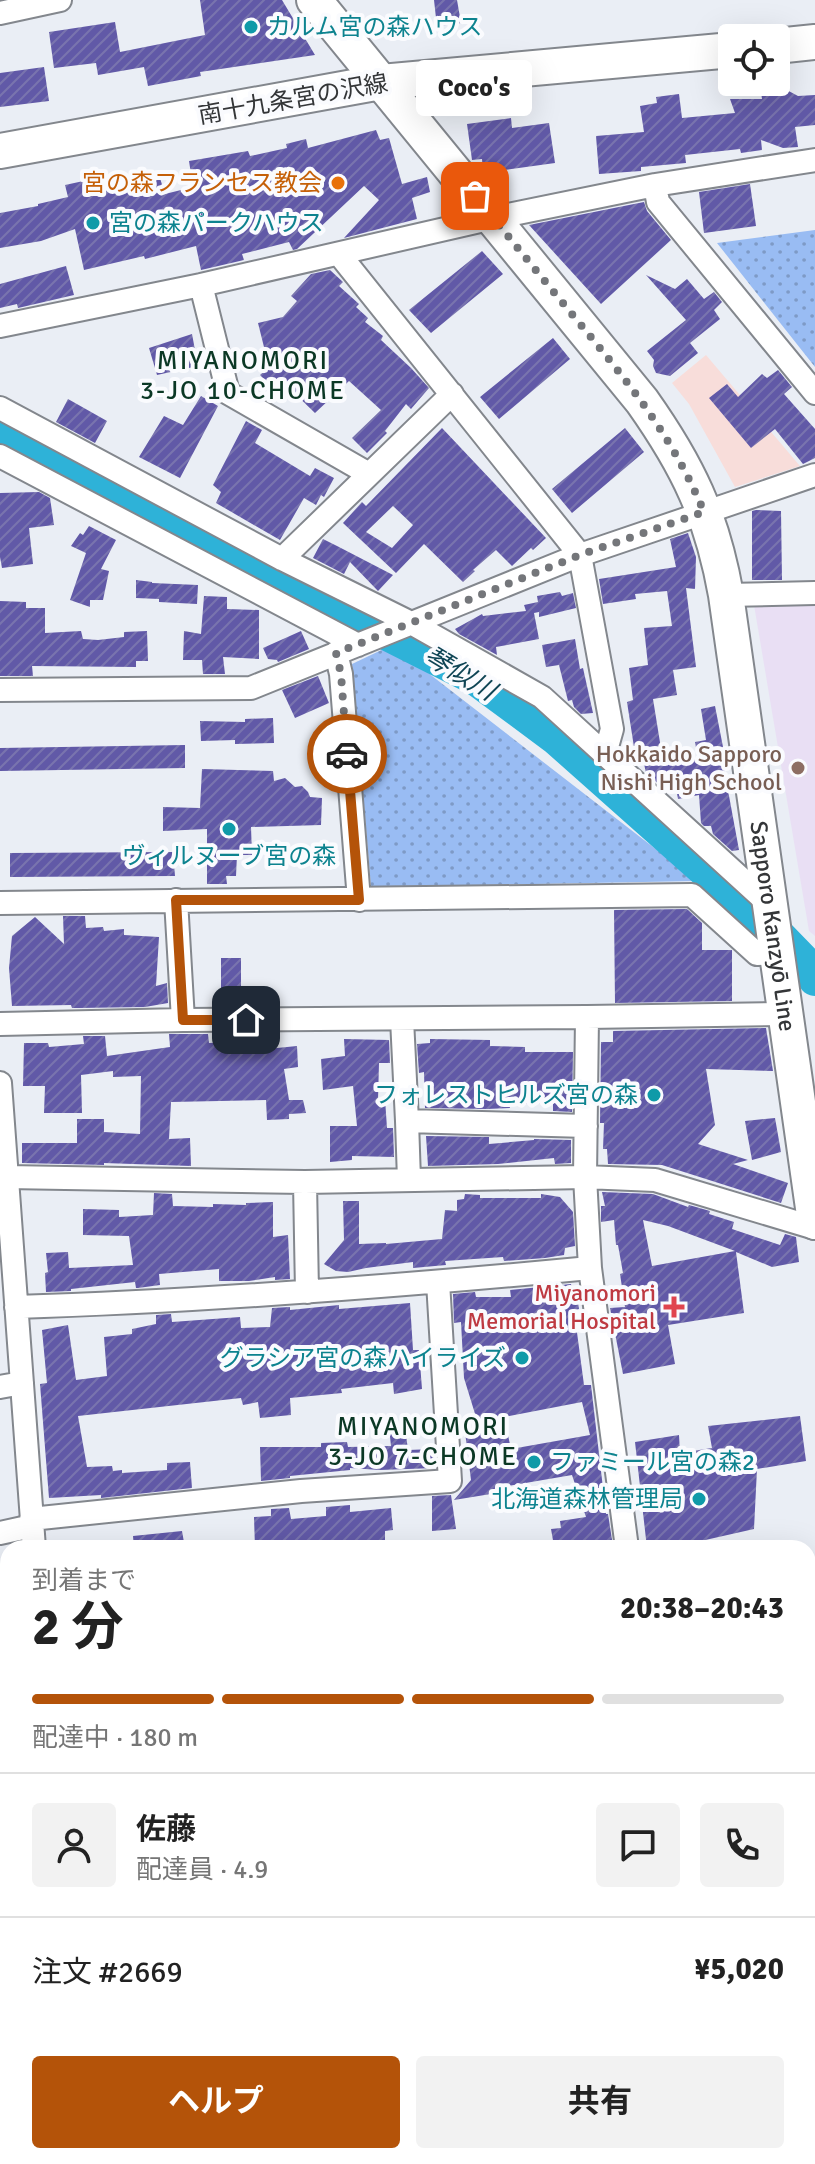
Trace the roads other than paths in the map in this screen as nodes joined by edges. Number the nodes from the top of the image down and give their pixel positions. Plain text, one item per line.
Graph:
1 (60, 0) edge
2 (314, 0) edge
3 (0, 13) edge
4 (815, 42) edge
5 (790, 45) edge
6 (718, 51) edge
7 (381, 82) junction
8 (0, 151) edge
9 (815, 160) edge
10 (655, 185) junction
11 (493, 218) junction
12 (339, 254) junction
13 (201, 285) junction
14 (0, 326) edge
15 (815, 393) edge
16 (452, 394) junction
17 (0, 408) edge
18 (0, 456) edge
19 (369, 474) junction
20 (815, 475) edge
21 (704, 512) junction
22 (580, 555) junction
23 (282, 559) junction
24 (815, 593) edge
25 (726, 595) junction
26 (404, 626) junction
27 (364, 642) junction
28 (336, 653) junction
29 (0, 690) edge
30 (605, 754) junction
31 (176, 900) junction
32 (359, 900) junction
33 (0, 903) edge
34 (770, 907) junction
35 (776, 952) junction
36 (785, 1014) junction
37 (587, 1017) junction
38 (402, 1019) junction
39 (183, 1020) junction
40 (0, 1024) edge
41 (0, 1083) edge
42 (1, 1112) edge
43 (407, 1121) junction
44 (586, 1126) junction
45 (7, 1177) junction
46 (585, 1177) junction
47 (409, 1180) junction
48 (305, 1182) junction
49 (815, 1225) edge
50 (6, 1239) edge
51 (590, 1268) junction
52 (438, 1282) junction
53 (307, 1292) junction
54 (16, 1307) junction
55 (11, 1385) edge
56 (32, 1531) edge
57 (0, 1533) edge
58 (626, 1540) edge

1 - 3 street
2 - 7 main road, Sapporo Kanzyō Line
4 - 5 main road
6 - 7 main road, 南十九条宮の沢線
7 - 8 main road, 南十九条宮の沢線
7 - 11 main road, Sapporo Kanzyō Line
9 - 10 street
10 - 11 street
10 - 15 street
11 - 12 street
11 - 21 main road, Sapporo Kanzyō Line
12 - 13 street
12 - 16 street
13 - 14 street
13 - 19 street
16 - 19 street
16 - 22 street
17 - 23 street
18 - 27 street
19 - 23 street
20 - 21 street
21 - 22 street
21 - 25 main road, Sapporo Kanzyō Line
22 - 26 street
22 - 30 street
23 - 26 street
24 - 25 street
25 - 34 main road, Sapporo Kanzyō Line
26 - 27 street
26 - 30 street
27 - 28 street
28 - 29 street
28 - 32 street
30 - 34 street
31 - 32 street
31 - 33 street
31 - 39 street
32 - 35 street
34 - 35 main road, Sapporo Kanzyō Line
35 - 36 main road, Sapporo Kanzyō Line
36 - 37 street
36 - 49 main road, Sapporo Kanzyō Line
37 - 38 street
37 - 44 street
38 - 39 street
38 - 43 street
39 - 40 street
41 - 42 street
42 - 45 street
43 - 44 street
43 - 47 street
44 - 46 street
45 - 48 street
45 - 50 street
46 - 47 street
46 - 49 street
46 - 51 street
47 - 48 street
48 - 53 street
50 - 54 street
51 - 52 street
51 - 58 street
52 - 53 street
52 - 56 street
53 - 54 street
54 - 55 street
55 - 56 street
56 - 57 street

